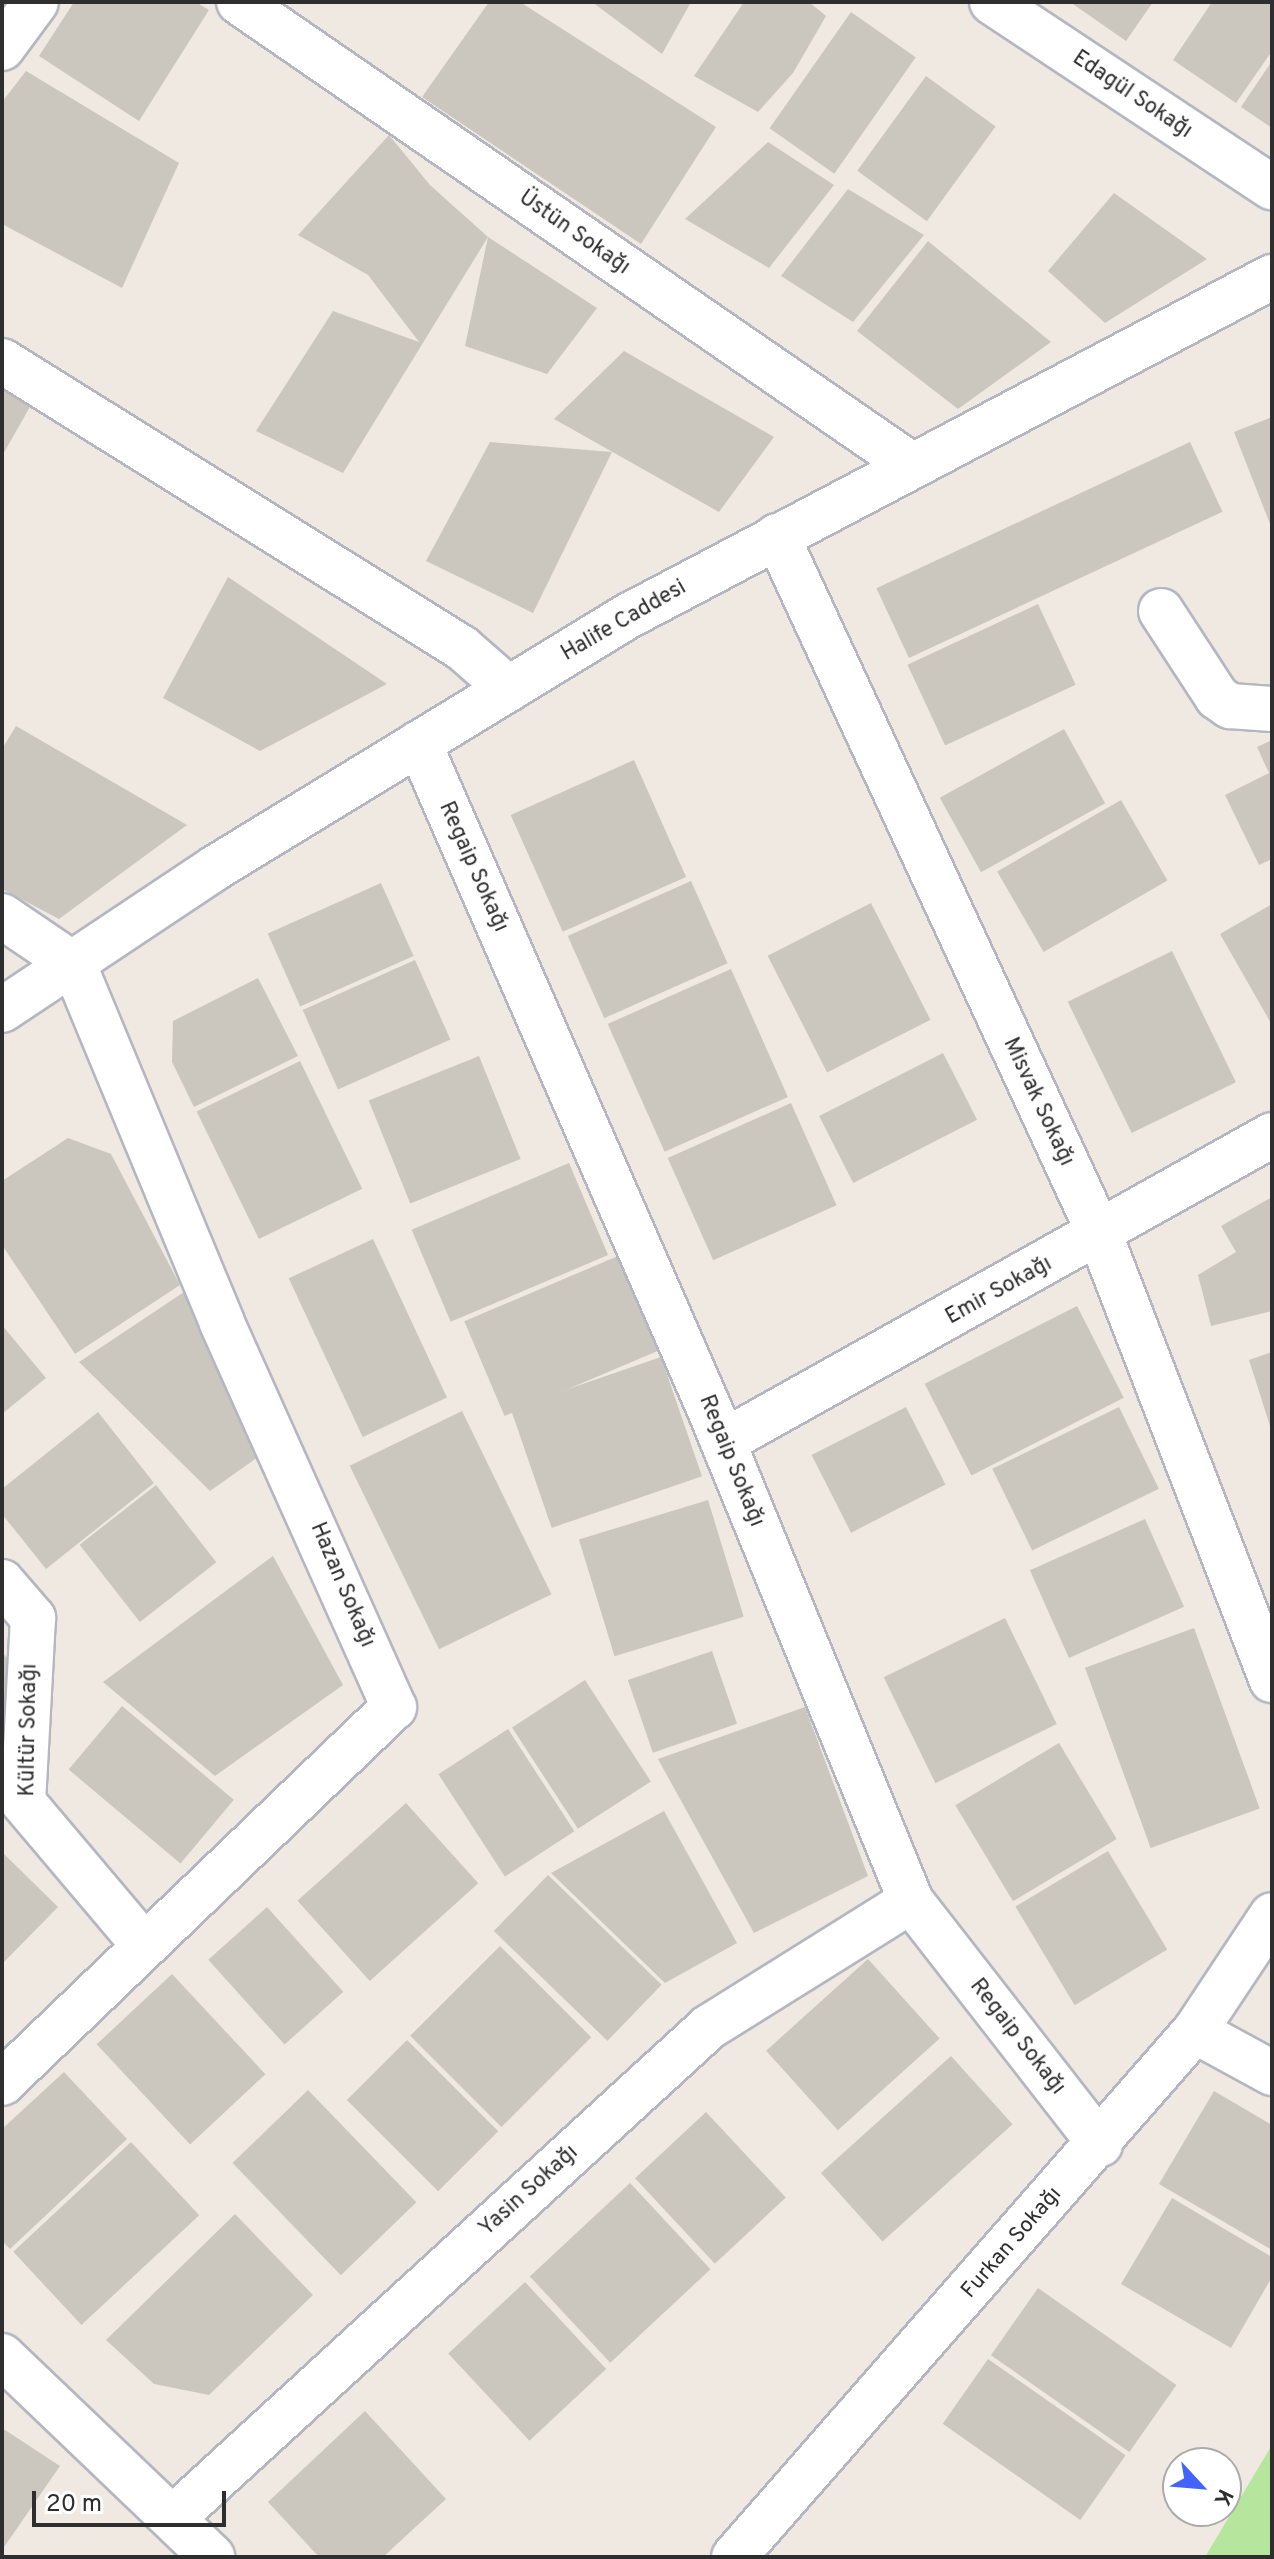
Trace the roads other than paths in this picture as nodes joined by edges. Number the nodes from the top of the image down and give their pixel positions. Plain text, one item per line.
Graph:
1 (36, 2) edge
2 (239, 2) edge
3 (992, 2) edge
4 (2, 48) edge
5 (1272, 187) edge
6 (1272, 277) edge
7 (2, 361) edge
8 (910, 464) junction
9 (777, 536) junction
10 (1161, 611) dead end
11 (509, 689) junction
12 (1272, 709) edge
13 (419, 743) junction
14 (2, 916) edge
15 (74, 965) junction
16 (2, 1010) edge
17 (1272, 1135) edge
18 (1100, 1235) junction
19 (723, 1442) junction
20 (2, 1582) edge
21 (1272, 1680) edge
22 (911, 1901) junction
23 (1272, 1915) edge
24 (143, 1944) junction
25 (1195, 2031) junction
26 (1272, 2073) edge
27 (2, 2083) edge
28 (1100, 2144) junction
29 (2, 2356) edge
30 (174, 2517) junction
31 (207, 2555) edge
32 (734, 2557) edge

1 - 4 street
2 - 8 street, Üstün Sokağı
3 - 5 street, Edagül Sokağı
6 - 8 street, Halife Caddesi
7 - 11 street
8 - 9 street, Halife Caddesi
9 - 11 street, Halife Caddesi
9 - 18 street, Misvak Sokağı
10 - 12 street
11 - 13 street, Halife Caddesi
13 - 15 street, Halife Caddesi
13 - 19 street, Regaip Sokağı
14 - 15 street
15 - 16 street, Halife Caddesi
15 - 24 street, Hazan Sokağı
17 - 18 street, Emir Sokağı
18 - 19 street, Emir Sokağı
18 - 21 street, Misvak Sokağı
19 - 22 street, Regaip Sokağı
20 - 24 street, Kültür Sokağı
22 - 28 street, Regaip Sokağı
22 - 30 street, Yasin Sokağı
23 - 25 street, Furkan Sokağı
24 - 27 street, Hazan Sokağı
25 - 26 street
25 - 28 street, Furkan Sokağı
28 - 32 street, Furkan Sokağı
29 - 30 street
30 - 31 street

